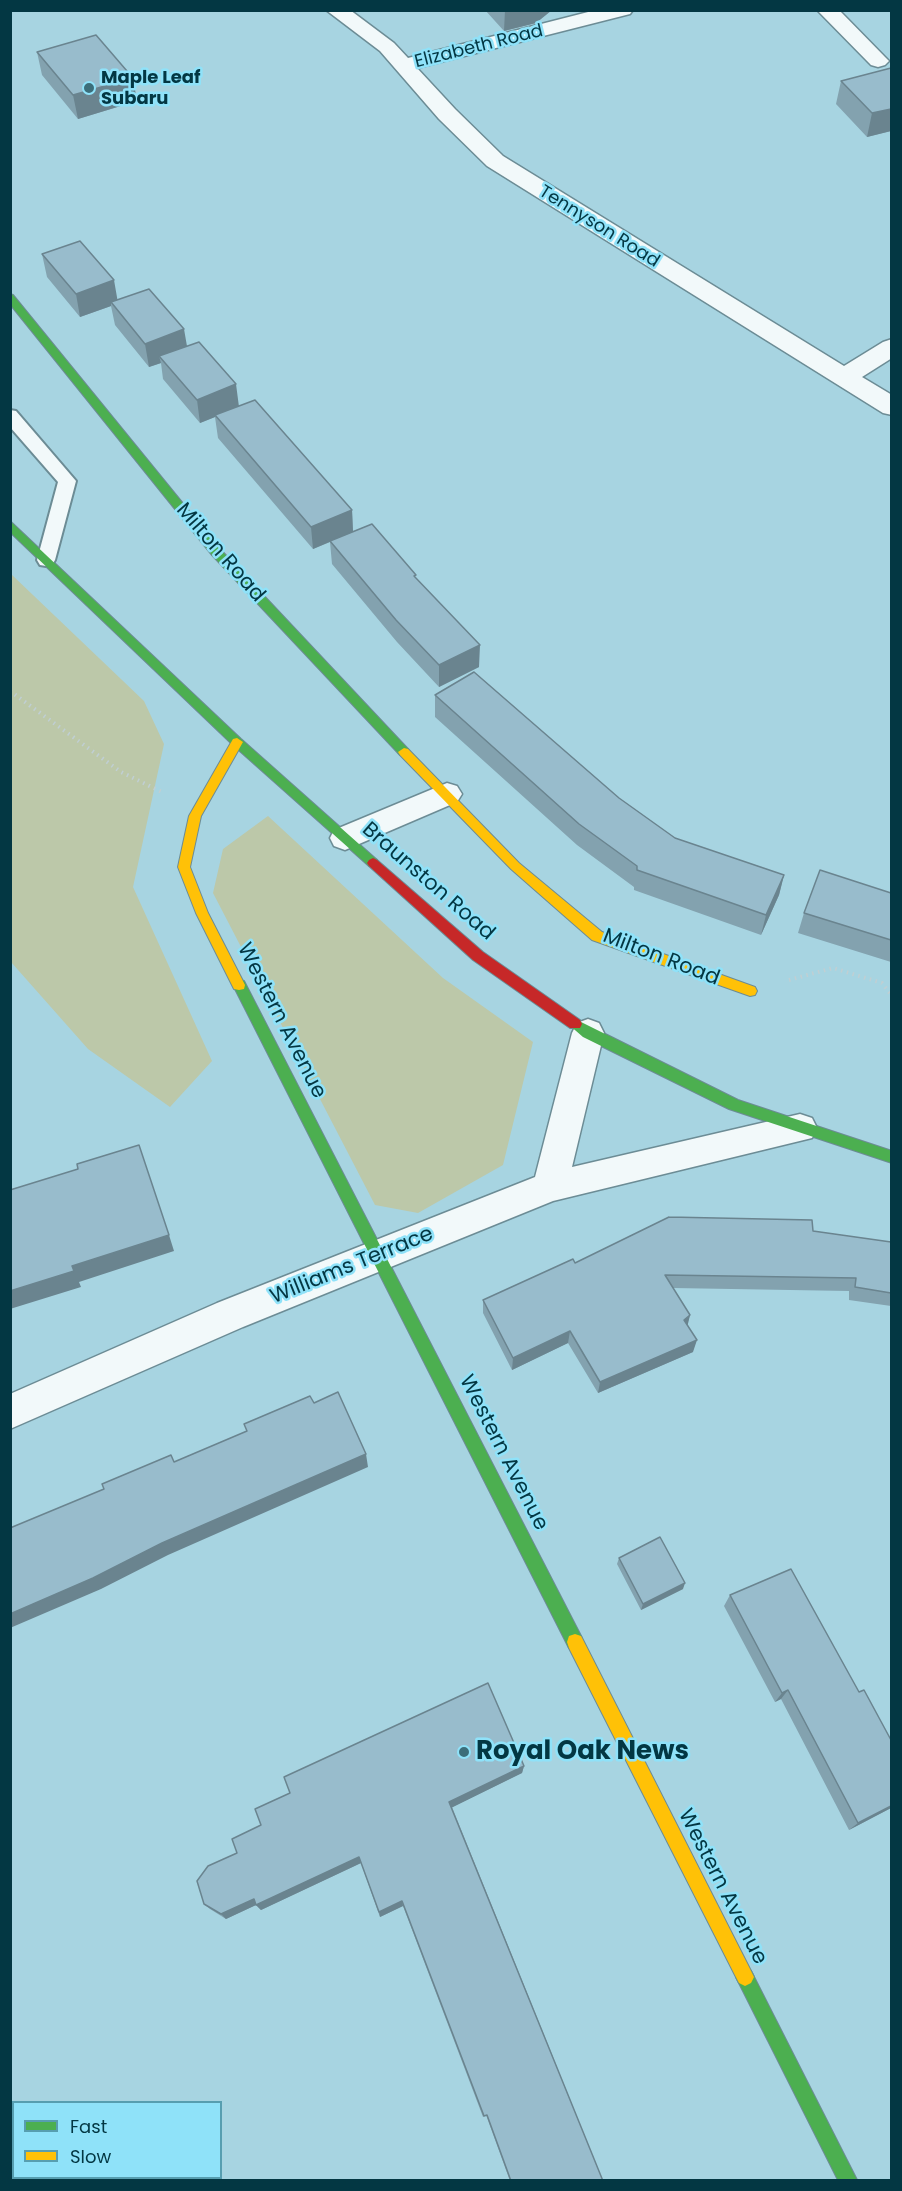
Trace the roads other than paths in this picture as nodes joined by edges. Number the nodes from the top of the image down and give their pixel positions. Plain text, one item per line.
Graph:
1 (336, 10) edge
2 (623, 10) edge
3 (827, 10) edge
4 (878, 61) dead end
5 (404, 66) junction
6 (10, 297) edge
7 (891, 347) edge
8 (844, 377) junction
9 (891, 407) edge
10 (10, 415) edge
11 (10, 525) edge
12 (46, 560) junction
13 (237, 742) junction
14 (447, 794) junction
15 (345, 838) junction
16 (750, 991) road end
17 (588, 1033) junction
18 (800, 1128) junction
19 (891, 1157) edge
20 (550, 1187) junction
21 (380, 1256) junction
22 (10, 1412) edge
23 (848, 2181) edge

1 - 5 street, Tennyson Road
2 - 5 street, Elizabeth Road
3 - 4 street
5 - 8 street, Tennyson Road
6 - 14 street, Milton Road
7 - 8 street
8 - 9 street, Tennyson Road
10 - 12 lane
11 - 12 street, Braunston Road
12 - 13 street, Braunston Road
13 - 15 street, Braunston Road
13 - 21 street, Western Avenue
14 - 15 street
14 - 16 street, Milton Road
15 - 17 street, Braunston Road
17 - 18 street, Braunston Road
17 - 20 street
18 - 19 street, Braunston Road
18 - 20 street, Williams Terrace
20 - 21 street, Williams Terrace
21 - 22 street, Williams Terrace
21 - 23 street, Western Avenue

